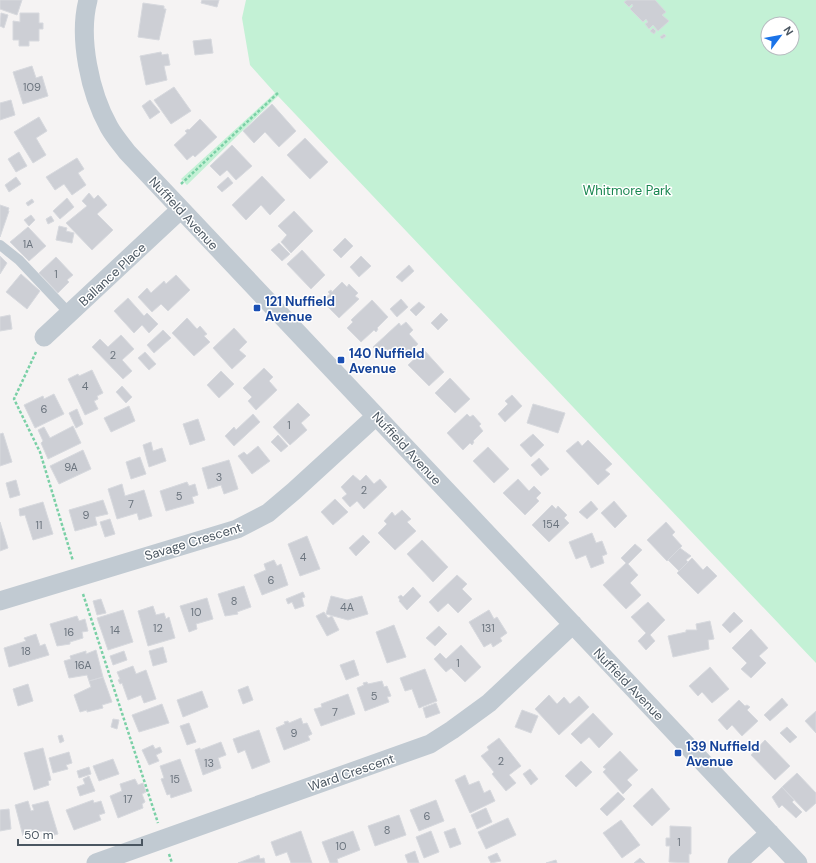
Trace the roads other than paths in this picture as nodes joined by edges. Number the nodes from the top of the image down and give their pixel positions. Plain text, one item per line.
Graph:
1 (88, 0) edge
2 (174, 204) junction
3 (0, 245) edge
4 (70, 314) junction
5 (44, 337) road end
6 (376, 416) junction
7 (0, 601) edge
8 (573, 624) junction
9 (770, 833) junction
10 (96, 863) edge
11 (737, 863) edge
12 (798, 863) edge

1 - 2 street, Nuffield Avenue
2 - 4 street, Ballance Place
2 - 6 street, Nuffield Avenue
3 - 4 lane
4 - 5 street, Ballance Place
6 - 7 street, Savage Crescent
6 - 8 street, Nuffield Avenue
8 - 9 street, Nuffield Avenue
8 - 10 street, Ward Crescent
9 - 11 street
9 - 12 street, Nuffield Avenue

